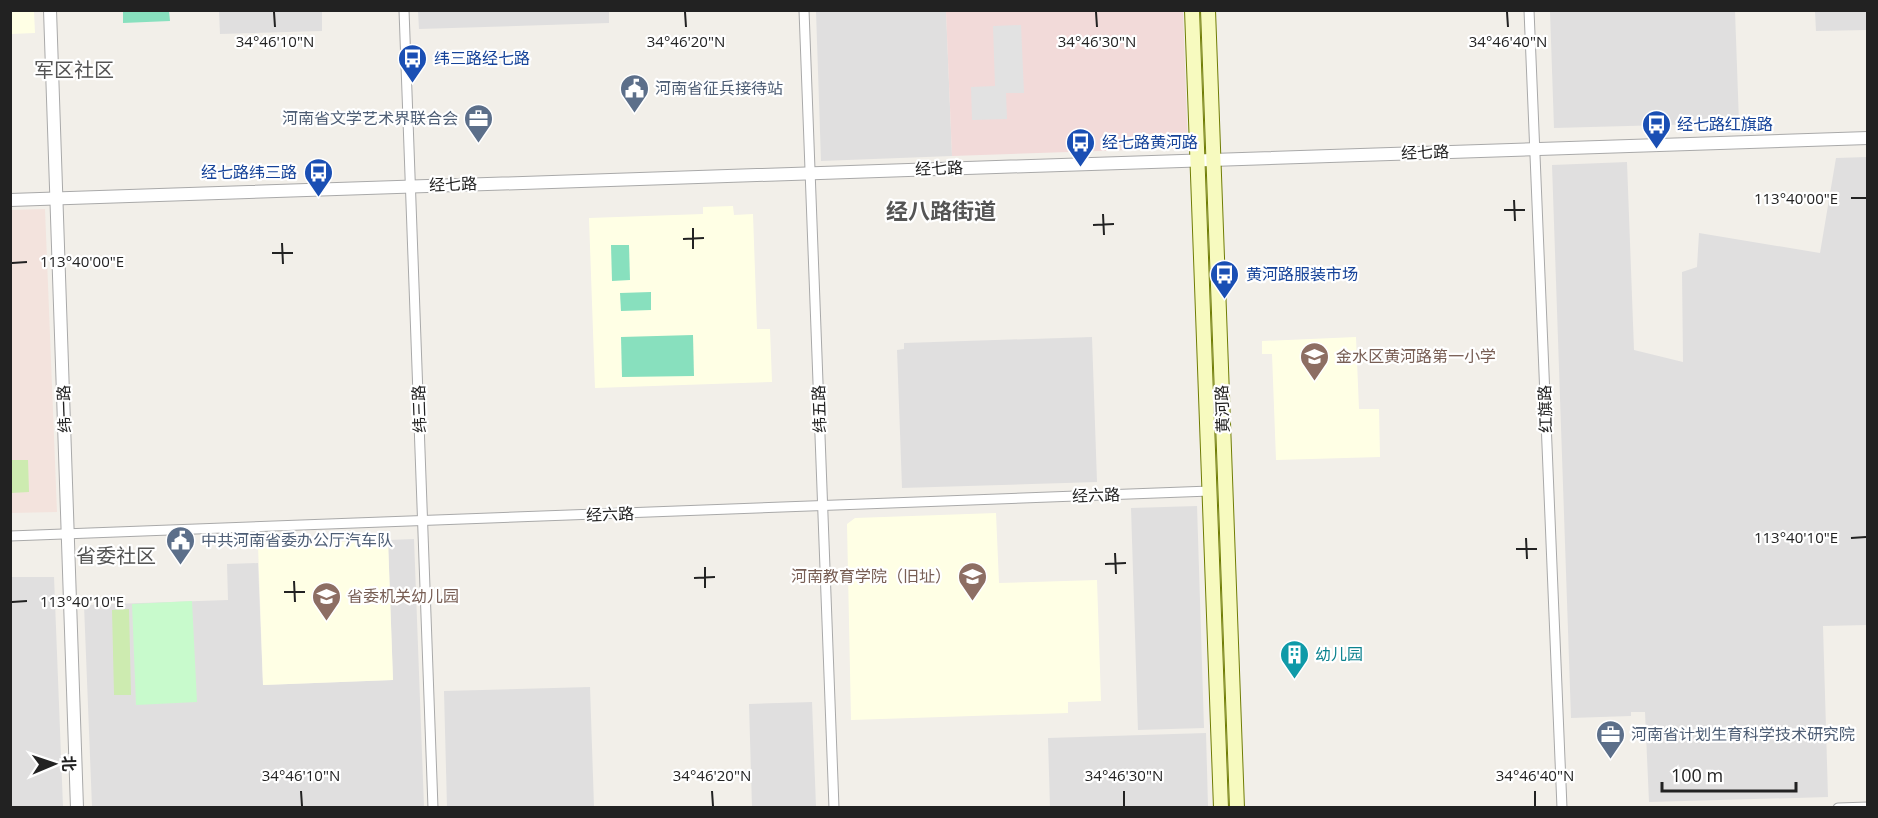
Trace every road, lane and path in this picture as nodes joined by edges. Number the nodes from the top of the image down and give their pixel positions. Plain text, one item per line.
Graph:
1 (50, 10) edge
2 (404, 10) edge
3 (804, 10) edge
4 (1192, 10) edge
5 (1208, 10) edge
6 (1529, 10) edge
7 (1868, 138) edge
8 (1534, 148) junction
9 (1198, 159) junction
10 (1213, 159) junction
11 (810, 172) junction
12 (411, 185) junction
13 (57, 198) junction
14 (10, 200) edge
15 (1210, 491) junction
16 (822, 506) junction
17 (423, 521) junction
18 (68, 534) junction
19 (10, 536) edge
20 (77, 807) edge
21 (433, 807) edge
22 (834, 807) edge
23 (1221, 807) edge
24 (1237, 807) edge
25 (1562, 807) edge
26 (1838, 807) edge
27 (1868, 807) edge

1 - 13 street, 纬一路
2 - 12 street, 纬三路
3 - 11 street, 纬五路
4 - 9 main road, 黄河路
5 - 10 main road, 黄河路
6 - 8 street, 红旗路
7 - 8 street, 经七路
8 - 10 street, 经七路
8 - 25 street, 红旗路
9 - 10 street, 经七路
9 - 11 street, 经七路
9 - 15 main road, 黄河路
10 - 24 main road, 黄河路
11 - 12 street, 经七路
11 - 16 street, 纬五路
12 - 13 street, 经七路
12 - 17 street, 纬三路
13 - 14 street, 经七路
13 - 18 street, 纬一路
15 - 16 street, 经六路
15 - 23 main road, 黄河路
16 - 17 street, 经六路
16 - 22 street, 纬五路
17 - 18 street, 经六路
17 - 21 street, 纬三路
18 - 19 street, 经六路
18 - 20 street, 纬一路
26 - 27 street

